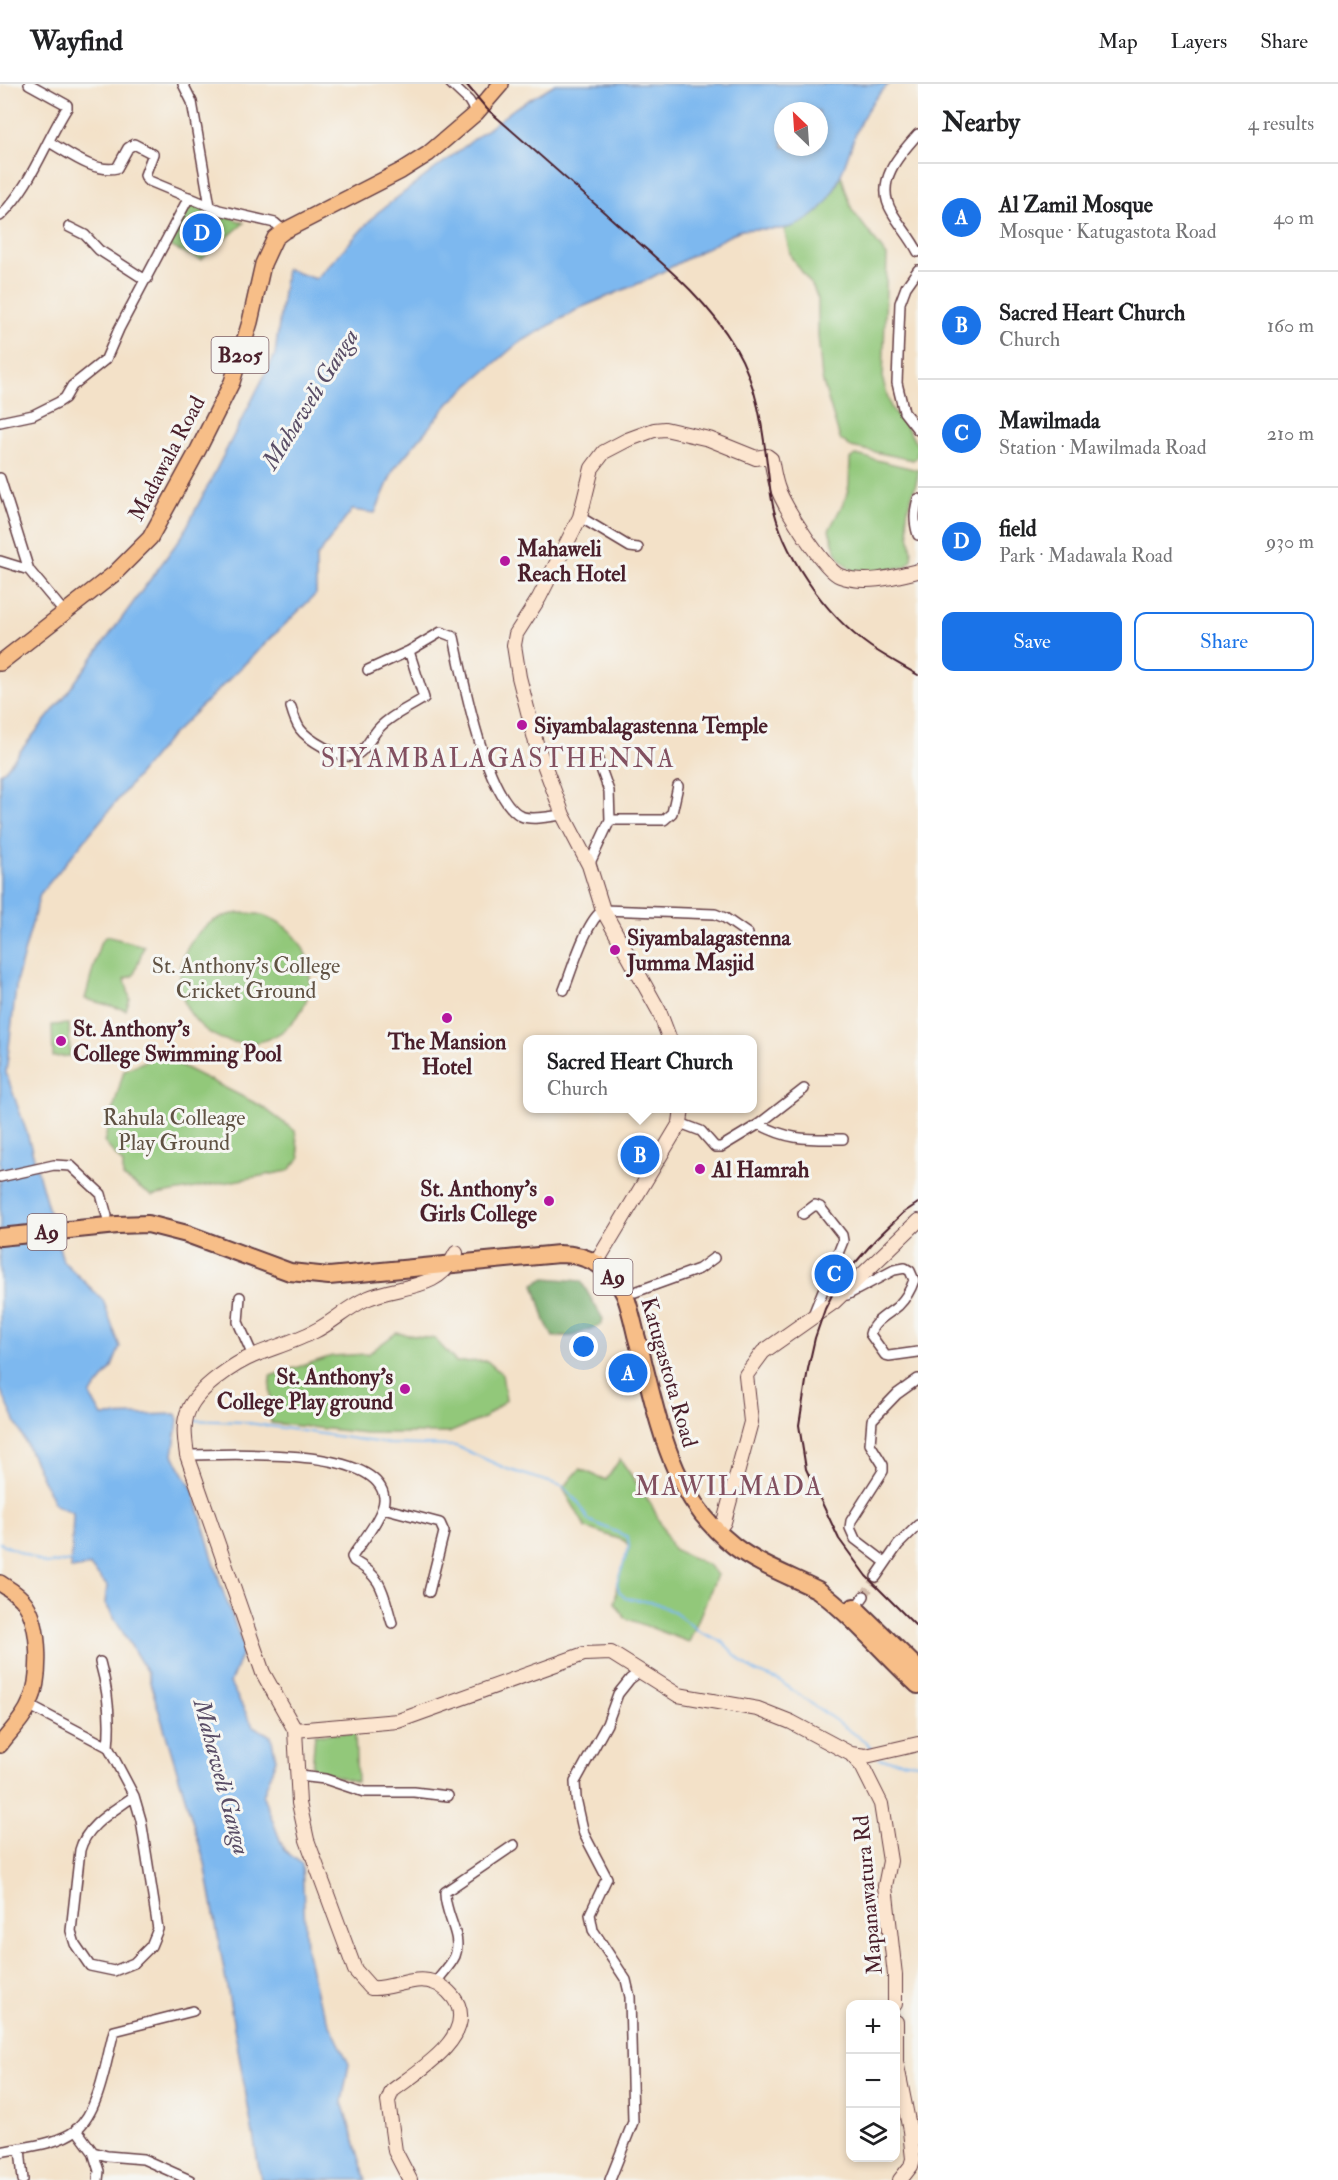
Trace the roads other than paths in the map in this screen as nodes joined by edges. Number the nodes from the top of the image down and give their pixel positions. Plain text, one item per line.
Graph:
1 (29, 84) edge
2 (183, 84) edge
3 (452, 84) edge
4 (501, 84) edge
5 (476, 113) junction
6 (918, 134) edge
7 (49, 142) junction
8 (189, 197) junction
9 (210, 206) junction
10 (0, 216) edge
11 (69, 228) dead end
12 (284, 231) junction
13 (918, 252) edge
14 (918, 270) edge
15 (147, 279) junction
16 (0, 422) edge
17 (918, 430) edge
18 (0, 478) edge
19 (918, 500) edge
20 (580, 517) junction
21 (918, 535) edge
22 (638, 548) dead end
23 (0, 561) edge
24 (29, 570) junction
25 (918, 571) edge
26 (64, 612) junction
27 (409, 651) junction
28 (0, 663) edge
29 (368, 670) dead end
30 (291, 707) dead end
31 (595, 752) dead end
32 (678, 786) dead end
33 (562, 814) junction
34 (610, 820) junction
35 (589, 865) junction
36 (603, 910) junction
37 (748, 934) dead end
38 (564, 990) dead end
39 (668, 1035) edge
40 (804, 1089) dead end
41 (681, 1113) edge
42 (680, 1123) junction
43 (759, 1124) junction
44 (843, 1139) dead end
45 (0, 1177) edge
46 (803, 1214) dead end
47 (98, 1220) junction
48 (918, 1221) edge
49 (0, 1226) edge
50 (0, 1236) edge
51 (599, 1258) junction
52 (714, 1258) dead end
53 (453, 1259) junction
54 (635, 1292) junction
55 (240, 1297) dead end
56 (834, 1302) junction
57 (812, 1318) junction
58 (918, 1352) edge
59 (253, 1356) junction
60 (918, 1379) edge
61 (187, 1455) junction
62 (383, 1508) junction
63 (918, 1525) edge
64 (720, 1527) junction
65 (885, 1562) junction
66 (876, 1577) tunnel mouth
67 (0, 1583) edge
68 (429, 1592) dead end
69 (856, 1606) junction
70 (392, 1623) dead end
71 (100, 1662) dead end
72 (918, 1669) edge
73 (641, 1671) junction
74 (918, 1685) edge
75 (30, 1706) junction
76 (295, 1730) junction
77 (1, 1741) edge
78 (918, 1744) edge
79 (108, 1747) junction
80 (850, 1754) junction
81 (299, 1776) junction
82 (134, 1796) junction
83 (448, 1796) dead end
84 (514, 1845) dead end
85 (435, 1983) junction
86 (895, 2000) edge
87 (193, 2011) dead end
88 (896, 2054) edge
89 (76, 2129) junction
90 (20, 2148) junction
91 (0, 2152) edge
92 (93, 2152) junction
93 (23, 2180) edge
94 (98, 2180) edge
95 (190, 2180) edge
96 (410, 2180) edge
97 (610, 2180) edge
98 (900, 2180) edge

1 - 7 street
2 - 9 street
3 - 5 street
4 - 5 main road, Madawala Road / B205
5 - 12 main road, Madawala Road / B205
6 - 13 street
7 - 8 street
7 - 10 street
8 - 9 street
8 - 15 street
9 - 12 street
11 - 15 street
12 - 26 main road, Madawala Road / B205
14 - 17 street
15 - 16 street
18 - 24 street
19 - 21 street
20 - 22 street
20 - 25 street
20 - 33 street
23 - 24 street
24 - 26 street
26 - 28 main road, Madawala Road / B205
27 - 29 street
27 - 30 street
27 - 33 street
31 - 34 street
32 - 34 street
33 - 35 street
34 - 35 street
35 - 36 street
36 - 37 street
36 - 38 street
36 - 39 street
40 - 43 street
41 - 42 street
42 - 43 street
42 - 51 street
43 - 44 street
45 - 47 street
46 - 57 street
47 - 49 highway, A9
47 - 50 highway, A9
47 - 53 highway, Katugastota Road / A9
48 - 56 street
51 - 53 highway, Katugastota Road / A9
51 - 54 highway, Katugastota Road / A9
51 - 64 highway, Katugastota Road / A9
52 - 54 street
53 - 59 street
54 - 64 highway, Katugastota Road / A9
55 - 59 street
56 - 57 street
56 - 58 street
57 - 64 street
59 - 61 street
60 - 65 street
61 - 62 street
61 - 76 street
62 - 68 street
62 - 70 street
63 - 65 street
64 - 69 highway, Katugastota Road / A9
65 - 66 street
67 - 75 main road
69 - 72 highway, Katugastota Road / A9
69 - 74 highway, Katugastota Road / A9
71 - 79 street
73 - 76 street
73 - 80 street
73 - 97 street
75 - 77 main road
75 - 79 street
76 - 81 street
78 - 80 street
79 - 82 street
80 - 86 street, Mapanawatura Rd
81 - 83 street
81 - 85 street
82 - 82 street
84 - 85 street
85 - 96 street
87 - 89 street
88 - 98 street
89 - 90 street
89 - 92 street
90 - 91 street
90 - 93 street
92 - 94 street
92 - 95 street

